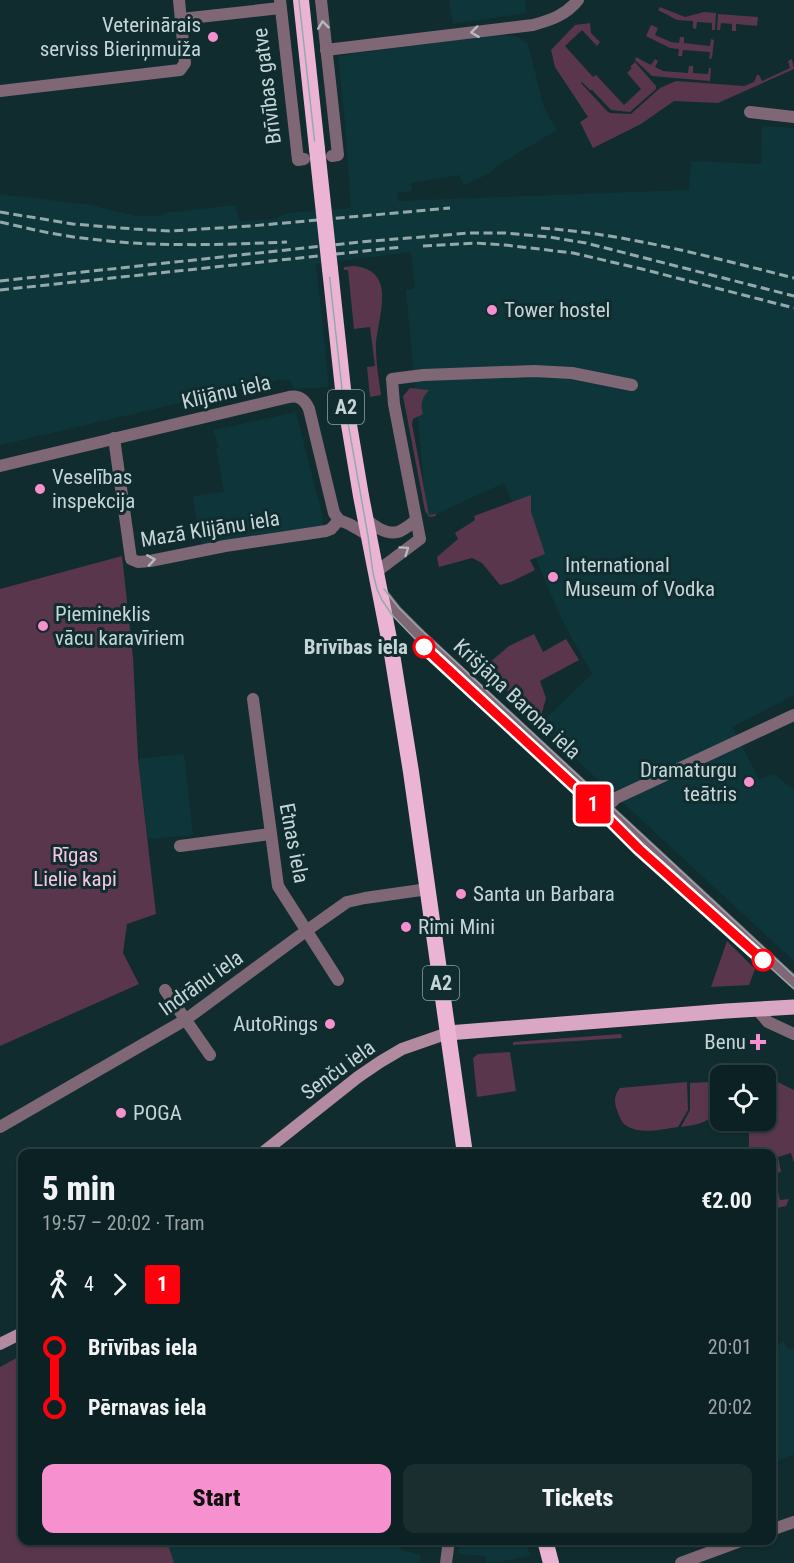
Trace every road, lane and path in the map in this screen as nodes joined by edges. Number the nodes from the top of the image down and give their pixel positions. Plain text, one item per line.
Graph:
1 (179, 0) edge
2 (301, 0) edge
3 (321, 0) edge
4 (578, 0) edge
5 (280, 4) edge
6 (182, 19) junction
7 (326, 50) junction
8 (0, 91) edge
9 (750, 112) dead end
10 (794, 117) edge
11 (318, 155) junction
12 (632, 385) dead end
13 (114, 438) junction
14 (0, 466) edge
15 (366, 519) junction
16 (339, 520) junction
17 (415, 522) junction
18 (370, 536) junction
19 (377, 579) junction
20 (253, 699) dead end
21 (794, 715) edge
22 (606, 808) junction
23 (270, 834) junction
24 (180, 846) dead end
25 (428, 889) junction
26 (306, 931) junction
27 (338, 980) dead end
28 (794, 982) edge
29 (165, 990) dead end
30 (794, 1007) edge
31 (756, 1008) junction
32 (185, 1020) junction
33 (448, 1034) junction
34 (794, 1034) edge
35 (210, 1055) dead end
36 (0, 1127) edge
37 (267, 1149) edge
38 (464, 1149) edge
39 (18, 1335) edge
40 (0, 1344) edge
41 (794, 1522) edge
42 (776, 1528) edge
43 (448, 1545) edge
44 (546, 1545) edge
45 (730, 1545) edge
46 (446, 1563) edge
47 (551, 1563) edge
48 (681, 1563) edge

1 - 6 street
2 - 11 highway, Brīvības gatve / A2
7 -> 3 street
4 -> 7 street
5 - 6 street
5 - 11 street, Brīvības gatve
6 - 8 street
7 - 11 street
9 - 10 street
11 - 15 highway, A2, bridge
12 - 17 street
13 - 14 street, Klijānu iela
13 - 16 street, Klijānu iela
13 -> 16 street, Mazā Klijānu iela
15 - 17 street
15 - 18 highway, A2
16 - 18 street
19 -> 17 street
18 - 19 highway, A2
19 - 22 street, Krišjāņa Barona iela
19 - 25 highway, A2
20 - 23 street, Etnas iela
21 - 22 street
22 - 28 street, Krišjāņa Barona iela
23 - 24 street
23 - 26 street, Etnas iela
25 - 26 street, Indrānu iela
25 - 33 highway, A2
26 - 27 street, Etnas iela
26 - 32 street, Indrānu iela
29 - 32 street
30 - 31 main road
31 - 33 main road
31 - 34 street
32 - 35 street
32 - 36 street, Indrānu iela
33 - 37 main road, Senču iela
33 - 38 highway, A2
39 - 40 main road
41 - 42 street
43 - 46 street
44 - 47 highway
45 - 48 street

